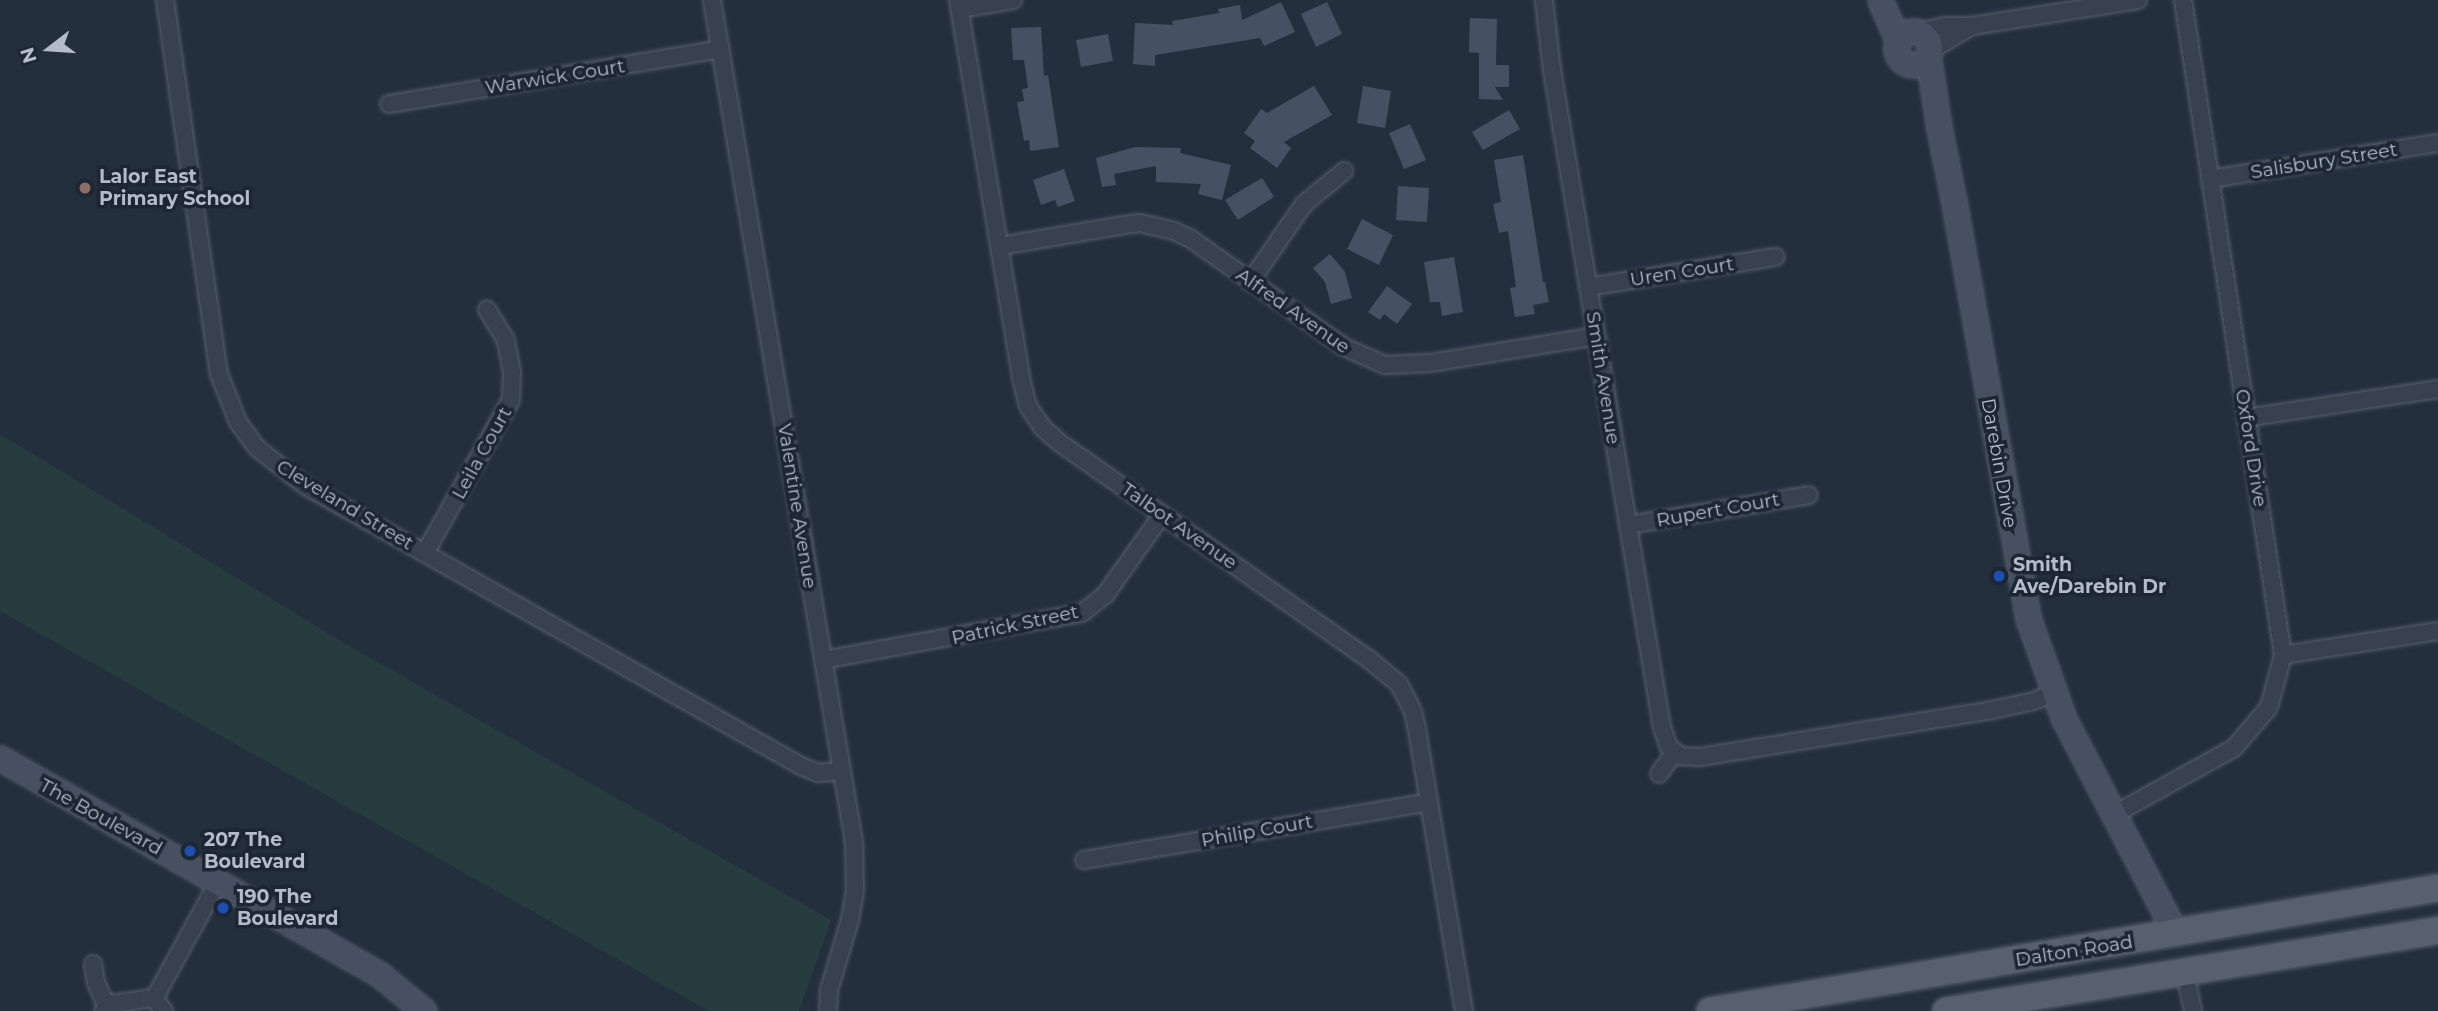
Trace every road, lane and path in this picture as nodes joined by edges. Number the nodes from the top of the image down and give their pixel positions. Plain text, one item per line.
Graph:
1 (165, 0) edge
2 (712, 0) edge
3 (1013, 0) edge
4 (1545, 0) edge
5 (1880, 0) edge
6 (1892, 0) edge
7 (2138, 0) edge
8 (2183, 0) edge
9 (959, 4) edge
10 (1916, 45) junction
11 (720, 49) junction
12 (389, 104) dead end
13 (2438, 144) edge
14 (1344, 171) dead end
15 (2210, 179) junction
16 (1000, 246) junction
17 (1776, 257) dead end
18 (1250, 282) junction
19 (1588, 287) junction
20 (487, 309) dead end
21 (1596, 336) junction
22 (2438, 389) edge
23 (2246, 418) junction
24 (1809, 495) dead end
25 (1162, 516) junction
26 (1628, 525) junction
27 (425, 553) junction
28 (2438, 631) edge
29 (2283, 655) junction
30 (822, 660) junction
31 (2053, 693) junction
32 (1674, 753) junction
33 (0, 758) edge
34 (0, 768) edge
35 (841, 771) junction
36 (1659, 774) dead end
37 (28, 776) junction
38 (1429, 802) junction
39 (2116, 814) junction
40 (1084, 860) dead end
41 (218, 882) junction
42 (2438, 888) edge
43 (2438, 930) edge
44 (2176, 934) junction
45 (93, 964) dead end
46 (2185, 973) junction
47 (159, 1005) edge
48 (105, 1009) edge
49 (424, 1011) edge
50 (828, 1011) edge
51 (1464, 1011) edge
52 (1710, 1011) edge
53 (1946, 1011) edge
54 (2193, 1011) edge

1 - 27 street, Cleveland Street
2 - 11 street, Valentine Avenue
3 - 9 street
4 - 19 street, Smith Avenue
5 - 10 street, Darebin Drive
6 - 10 street, Darebin Drive
7 - 10 street
8 - 15 street, Oxford Drive
9 - 16 street, Talbot Avenue
10 - 31 street, Darebin Drive
11 - 12 street, Warwick Court
11 - 30 street, Valentine Avenue
13 - 15 street, Salisbury Street
14 - 18 street
15 - 23 street, Oxford Drive
16 - 18 street, Alfred Avenue
16 - 25 street, Talbot Avenue
17 - 19 street, Uren Court
18 - 21 street, Alfred Avenue
19 - 21 street, Smith Avenue
20 - 27 street, Leila Court
21 - 26 street, Smith Avenue
22 - 23 street
23 - 29 street, Oxford Drive
24 - 26 street, Rupert Court
25 - 30 street, Patrick Street
25 - 38 street, Talbot Avenue
26 - 32 street, Smith Avenue
27 - 35 street, Cleveland Street
28 - 29 street
29 - 39 street, Oxford Drive
30 - 35 street, Valentine Avenue
31 - 32 street
31 - 39 street, Darebin Drive
32 - 36 street
33 - 37 street, The Boulevard
34 - 37 street, The Boulevard
35 - 50 street, Valentine Avenue
37 - 41 street, The Boulevard
38 - 40 street, Philip Court
38 - 51 street, Talbot Avenue
39 - 44 street, Darebin Drive
41 - 47 street
41 - 49 street, The Boulevard
42 - 44 main road, Dalton Road
43 - 46 main road, Dalton Road
44 - 46 main road
44 - 52 main road, Dalton Road
45 - 48 street
46 - 53 main road, Dalton Road
46 - 54 street
47 - 48 street

